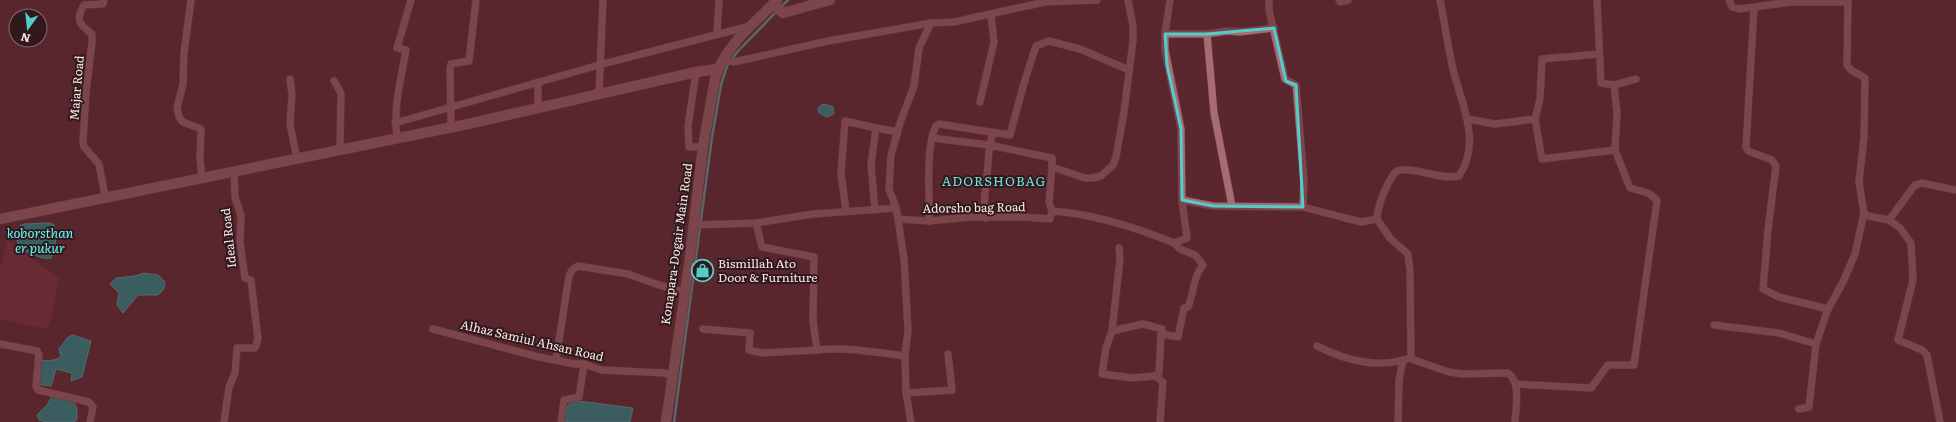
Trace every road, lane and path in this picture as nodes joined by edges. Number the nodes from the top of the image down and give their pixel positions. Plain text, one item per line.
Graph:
1 (104, 0) edge
2 (191, 0) edge
3 (411, 0) edge
4 (476, 0) edge
5 (603, 0) edge
6 (719, 0) edge
7 (830, 0) edge
8 (1097, 0) edge
9 (1128, 0) edge
10 (1170, 0) edge
11 (1269, 0) edge
12 (1339, 0) edge
13 (1348, 0) edge
14 (1440, 0) edge
15 (1597, 0) edge
16 (1729, 0) edge
17 (1848, 1) edge
18 (777, 6) edge
19 (1754, 8) junction
20 (991, 15) junction
21 (931, 23) junction
22 (750, 26) junction
23 (1274, 28) junction
24 (717, 34) junction
25 (1165, 34) junction
26 (1207, 34) junction
27 (1599, 54) junction
28 (728, 60) junction
29 (599, 65) junction
30 (718, 69) junction
31 (1129, 70) junction
32 (696, 72) junction
33 (290, 79) dead end
34 (1636, 79) dead end
35 (334, 81) dead end
36 (538, 82) junction
37 (1614, 85) junction
38 (599, 94) junction
39 (980, 102) dead end
40 (538, 107) junction
41 (450, 109) junction
42 (1468, 119) junction
43 (1535, 120) junction
44 (395, 123) junction
45 (451, 127) junction
46 (876, 128) junction
47 (993, 133) junction
48 (897, 135) junction
49 (397, 137) junction
50 (932, 138) junction
51 (989, 145) junction
52 (703, 147) junction
53 (340, 148) junction
54 (1615, 150) junction
55 (297, 159) junction
56 (1052, 167) junction
57 (234, 171) junction
58 (202, 179) junction
59 (1956, 190) edge
60 (105, 196) junction
61 (1182, 200) junction
62 (1232, 206) junction
63 (1303, 207) junction
64 (896, 208) junction
65 (875, 210) junction
66 (846, 211) junction
67 (1052, 211) junction
68 (1864, 213) junction
69 (985, 218) junction
70 (0, 219) edge
71 (898, 219) junction
72 (1377, 219) junction
73 (1889, 220) junction
74 (929, 221) junction
75 (756, 223) junction
76 (696, 225) junction
77 (1174, 243) junction
78 (1119, 248) dead end
79 (685, 292) junction
80 (1828, 309) junction
81 (1714, 325) dead end
82 (434, 329) dead end
83 (702, 329) dead end
84 (1112, 331) junction
85 (1161, 334) junction
86 (0, 344) edge
87 (1816, 344) junction
88 (1317, 346) dead end
89 (817, 350) junction
90 (948, 354) dead end
91 (905, 356) junction
92 (1407, 359) junction
93 (556, 360) junction
94 (584, 364) junction
95 (1155, 376) junction
96 (672, 377) junction
97 (1516, 384) junction
98 (906, 394) junction
99 (1799, 409) dead end
100 (90, 422) edge
101 (224, 422) edge
102 (561, 422) edge
103 (666, 422) edge
104 (911, 422) edge
105 (1160, 422) edge
106 (1398, 422) edge
107 (1516, 422) edge
108 (1940, 422) edge

1 - 60 street, Majar Road
2 - 58 street
3 - 44 street
4 - 41 street
5 - 29 street
6 - 24 street
7 - 18 street
8 - 20 street
9 - 31 street
10 - 25 street
11 - 23 street
12 - 13 street
14 - 42 street
15 - 27 street
16 - 19 street
17 - 19 street
17 - 68 street
18 - 22 street, Konapara-Dogair Main Road
19 - 80 street
20 - 21 street
20 - 39 street
21 - 28 street
21 - 48 street
22 - 24 street
22 - 28 street, Konapara-Dogair Main Road
23 - 26 street
23 - 63 street
24 - 29 street
25 - 26 street
25 - 61 street
26 - 62 street
27 - 37 street
27 - 43 street
28 - 30 street, Konapara-Dogair Main Road
29 - 36 street
29 - 38 street
30 - 32 street
30 - 52 street, Konapara-Dogair Main Road
31 - 47 street
31 - 56 street
32 - 38 street
32 - 52 street
33 - 55 street
34 - 37 street
35 - 53 street
36 - 40 street
36 - 41 street
37 - 54 street
38 - 40 street
40 - 45 street
41 - 44 street
41 - 45 street
42 - 43 street
42 - 72 street
43 - 54 street
44 - 49 street
45 - 49 street
46 - 48 street
46 - 65 street
46 - 66 street
47 - 50 street
47 - 51 street
48 - 64 street
49 - 53 street
50 - 51 street
50 - 74 street
51 - 56 street
51 - 69 street
52 - 76 street, Konapara-Dogair Main Road
53 - 55 street
54 - 97 street
55 - 57 street
56 - 67 street
57 - 58 street
57 - 101 street, Ideal Road
58 - 60 street
59 - 73 street
60 - 70 street
61 - 62 street
61 - 77 street
62 - 63 street
63 - 72 street
64 - 65 street
64 - 71 street
65 - 66 street
66 - 75 street
67 - 69 street, Adorsho bag Road
67 - 77 street
68 - 73 street
68 - 80 street
69 - 74 street, Adorsho bag Road
71 - 74 street, Adorsho bag Road
71 - 91 street
72 - 92 street
73 - 108 street
75 - 76 street
75 - 89 street
76 - 79 street, Konapara-Dogair Main Road
77 - 85 street
78 - 84 street
79 - 93 street
79 - 96 street, Konapara-Dogair Main Road
80 - 87 street
81 - 87 street
82 - 93 street, Alhaz Samiul Ahsan Road
83 - 89 street
84 - 85 street
84 - 95 street
85 - 95 street
86 - 100 street
87 - 99 street
88 - 92 street
89 - 91 street
90 - 98 street
91 - 98 street
92 - 97 street
92 - 106 street
93 - 94 street, Alhaz Samiul Ahsan Road
94 - 96 street, Alhaz Samiul Ahsan Road
94 - 102 street
95 - 105 street
96 - 103 street, Konapara-Dogair Main Road
97 - 107 street
98 - 104 street

